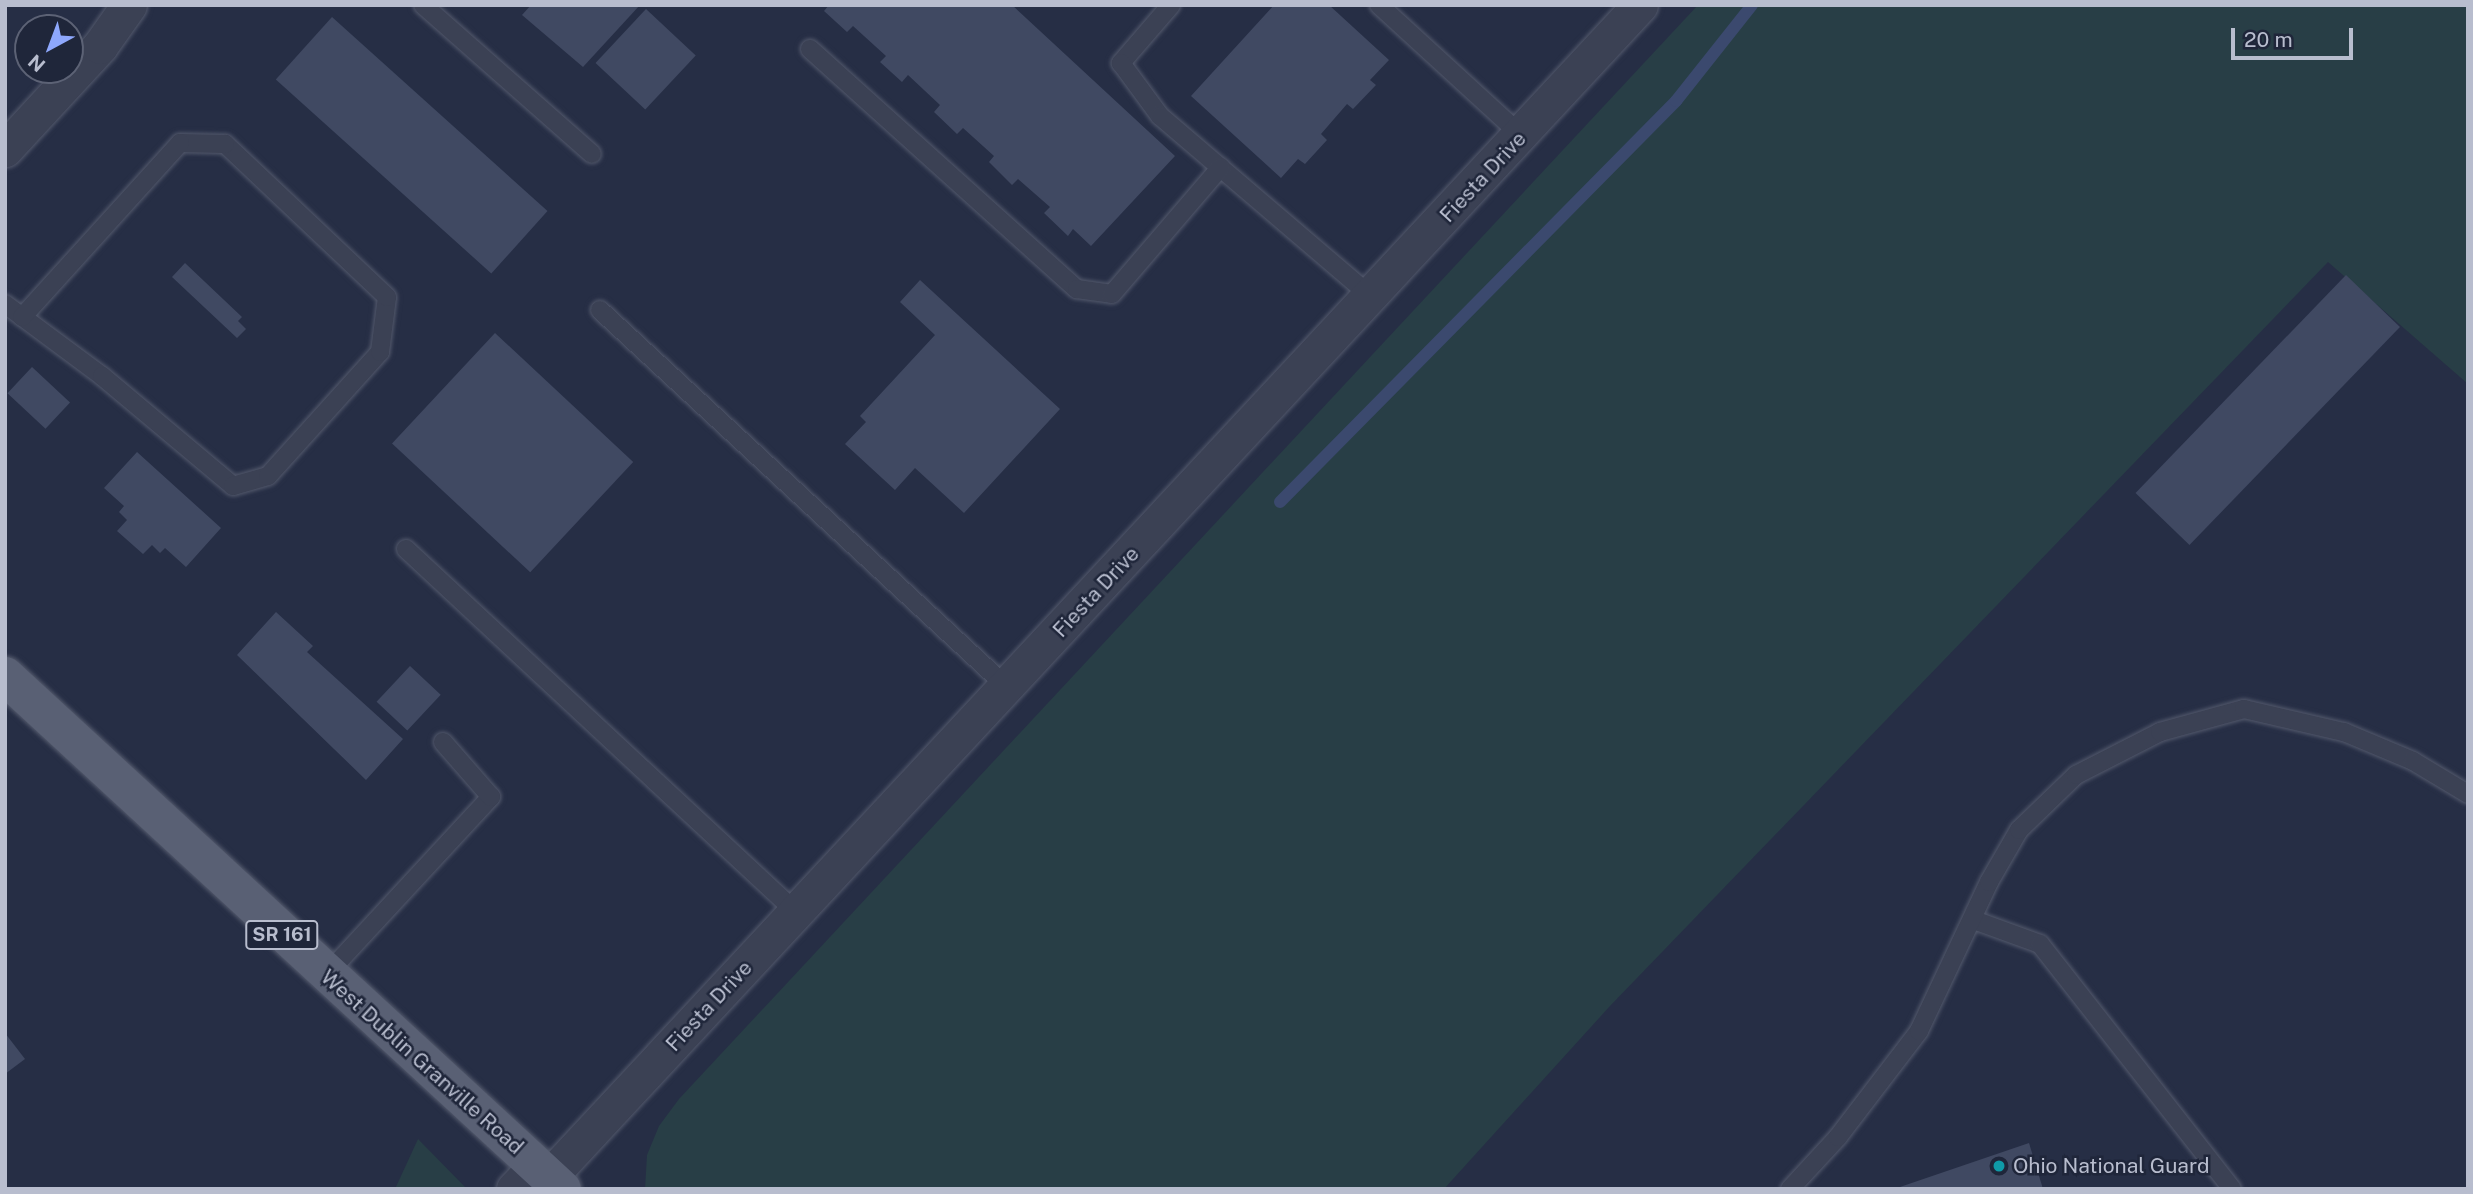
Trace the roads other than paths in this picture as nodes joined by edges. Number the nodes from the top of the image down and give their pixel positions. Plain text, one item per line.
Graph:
1 (129, 5) edge
2 (424, 5) edge
3 (1171, 5) edge
4 (1379, 5) edge
5 (1640, 5) edge
6 (810, 49) dead end
7 (1521, 135) junction
8 (5, 149) edge
9 (592, 153) dead end
10 (1221, 167) junction
11 (1373, 297) junction
12 (5, 304) edge
13 (600, 310) dead end
14 (22, 317) junction
15 (405, 549) dead end
16 (5, 676) edge
17 (1007, 687) junction
18 (443, 742) dead end
19 (2468, 794) edge
20 (796, 912) junction
21 (1974, 920) junction
22 (326, 975) junction
23 (541, 1180) edge
24 (1790, 1189) edge
25 (2232, 1189) edge

1 - 8 street
2 - 9 lane
3 - 10 lane
4 - 7 lane
5 - 7 street, Fiesta Drive
6 - 10 lane
7 - 11 street, Fiesta Drive
10 - 11 lane
11 - 17 street, Fiesta Drive
12 - 14 lane
13 - 17 lane
14 - 14 lane
15 - 20 lane
16 - 22 main road, West Dublin Granville Road / SR 161
17 - 20 street, Fiesta Drive
18 - 22 lane
19 - 21 lane
20 - 23 street, Fiesta Drive
21 - 24 lane
21 - 25 lane
22 - 23 main road, West Dublin Granville Road / SR 161

